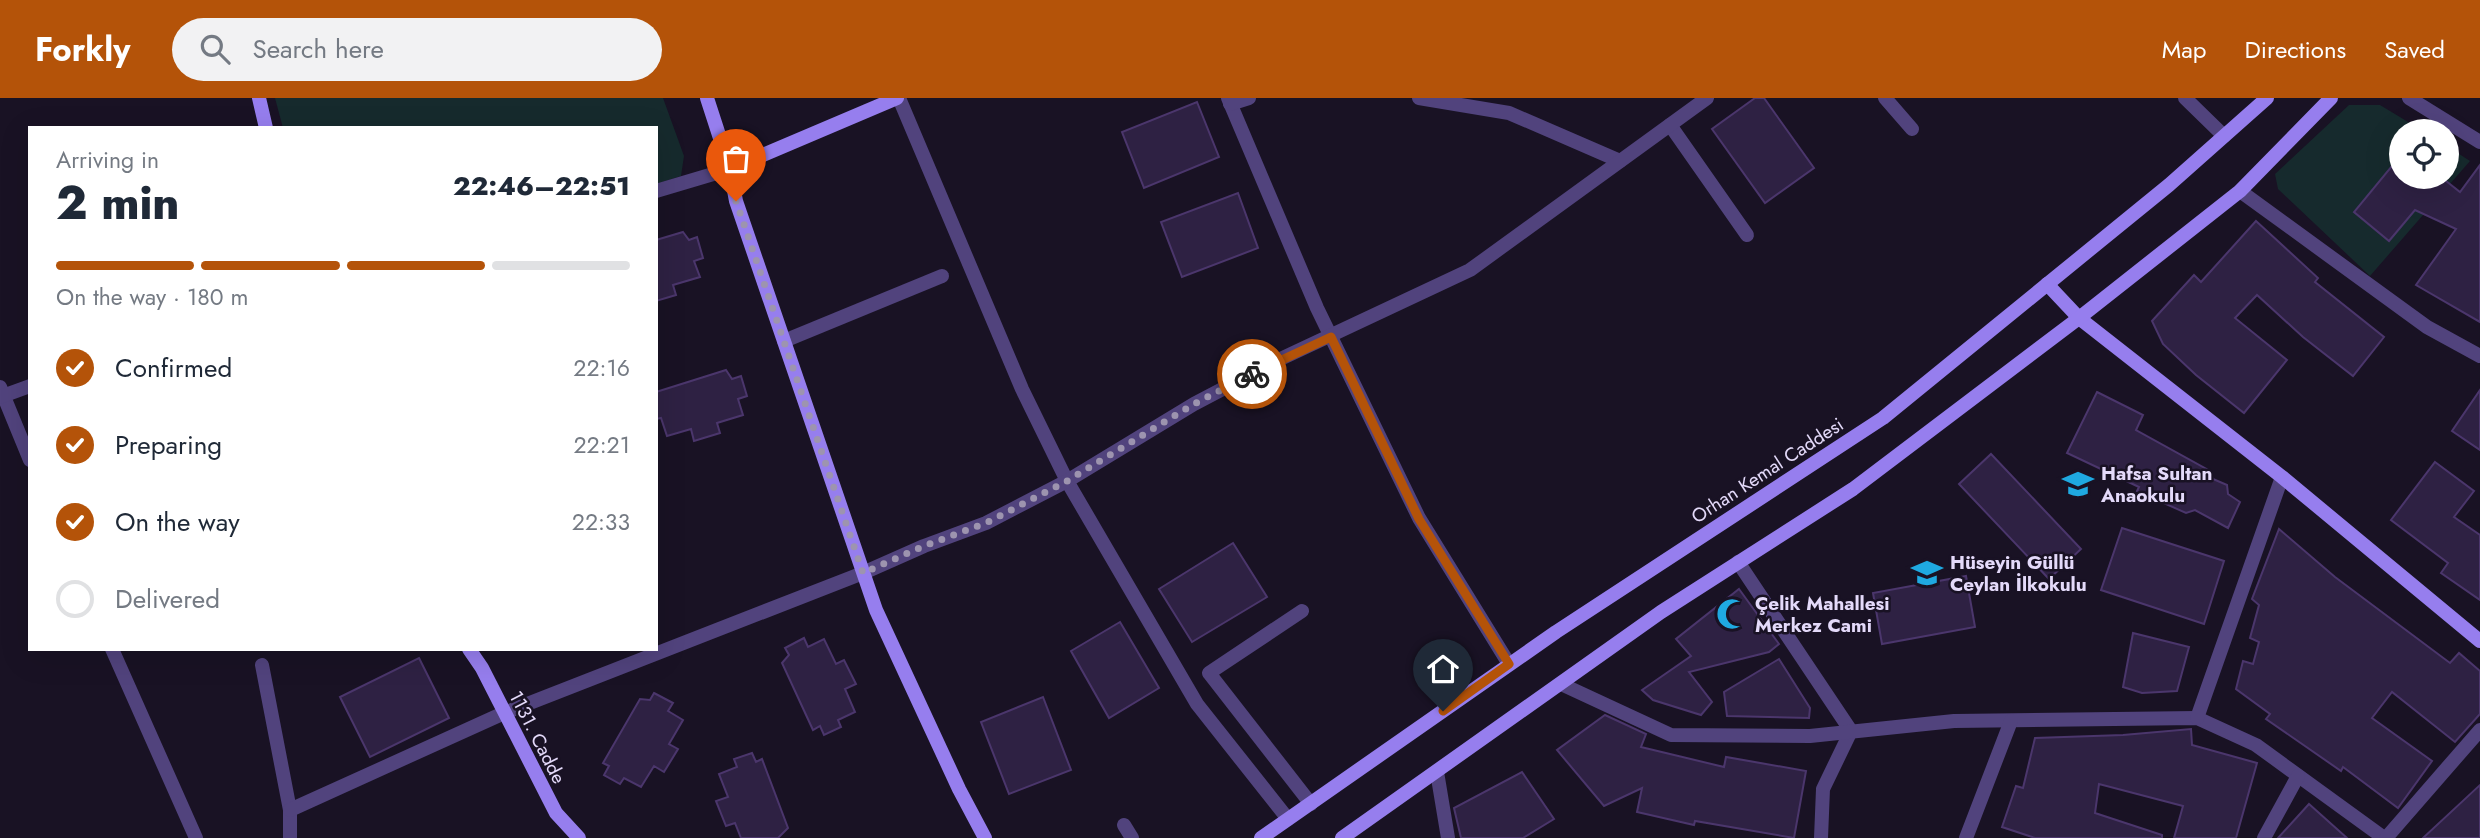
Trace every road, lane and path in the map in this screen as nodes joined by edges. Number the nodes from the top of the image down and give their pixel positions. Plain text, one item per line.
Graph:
1 (258, 98) edge
2 (707, 98) edge
3 (898, 98) edge
4 (1250, 98) edge
5 (1419, 98) edge
6 (1707, 98) edge
7 (1885, 98) edge
8 (2185, 98) edge
9 (2267, 98) edge
10 (2331, 98) edge
11 (2409, 98) edge
12 (1229, 101) edge
13 (1670, 125) junction
14 (265, 126) edge
15 (1912, 129) dead end
16 (2224, 136) junction
17 (2480, 142) edge
18 (1620, 161) junction
19 (730, 169) junction
20 (658, 190) edge
21 (2240, 191) junction
22 (1747, 235) dead end
23 (942, 276) dead end
24 (2047, 284) junction
25 (2079, 318) junction
26 (1331, 337) junction
27 (784, 341) junction
28 (2480, 356) edge
29 (28, 386) edge
30 (1, 393) edge
31 (28, 455) edge
32 (2283, 477) junction
33 (1067, 481) junction
34 (1738, 562) junction
35 (863, 573) junction
36 (1302, 611) dead end
37 (2480, 641) edge
38 (113, 651) edge
39 (470, 651) edge
40 (1509, 664) junction
41 (262, 665) dead end
42 (1561, 684) junction
43 (504, 713) junction
44 (2197, 719) junction
45 (2011, 721) junction
46 (2480, 730) edge
47 (1851, 731) junction
48 (1437, 772) junction
49 (2298, 776) junction
50 (1311, 804) junction
51 (290, 810) junction
52 (1288, 819) junction
53 (1124, 825) dead end
54 (197, 838) edge
55 (290, 838) edge
56 (579, 838) edge
57 (985, 838) edge
58 (1132, 838) edge
59 (1261, 838) edge
60 (1342, 838) edge
61 (1448, 838) edge
62 (1821, 838) edge
63 (1966, 838) edge
64 (2264, 838) edge
65 (2385, 838) edge

1 - 14 main road
2 - 19 main road
3 - 19 main road
3 - 33 street
4 - 12 street
5 - 18 street
6 - 13 street
7 - 15 street
8 - 16 street
9 - 16 main road, Orhan Kemal Caddesi
10 - 21 main road
11 - 17 street
12 - 26 street
13 - 18 street
13 - 22 street
16 - 24 main road, Orhan Kemal Caddesi
18 - 26 street
19 - 20 street
19 - 27 main road
21 - 25 main road
21 - 28 street
23 - 27 street
24 - 25 main road
24 - 40 main road, Orhan Kemal Caddesi
25 - 32 main road
25 - 34 main road
26 - 33 street
26 - 40 street
27 - 35 main road
29 - 30 street
30 - 31 street
32 - 37 main road
32 - 44 street
33 - 35 street
33 - 52 street
34 - 42 main road
34 - 47 street
35 - 43 street
35 - 57 main road
36 - 50 street
38 - 54 street
39 - 43 main road, 1131. Cadde
40 - 50 main road, Orhan Kemal Caddesi
41 - 51 street
42 - 47 street
42 - 48 main road
43 - 51 street
43 - 56 main road, 1131. Cadde
44 - 45 street
44 - 49 street
45 - 47 street
45 - 63 street
46 - 65 street
47 - 62 street
48 - 60 main road
48 - 61 street
49 - 64 street
49 - 65 street
50 - 52 main road, Orhan Kemal Caddesi
51 - 55 street
52 - 59 main road, Orhan Kemal Caddesi
53 - 58 street

